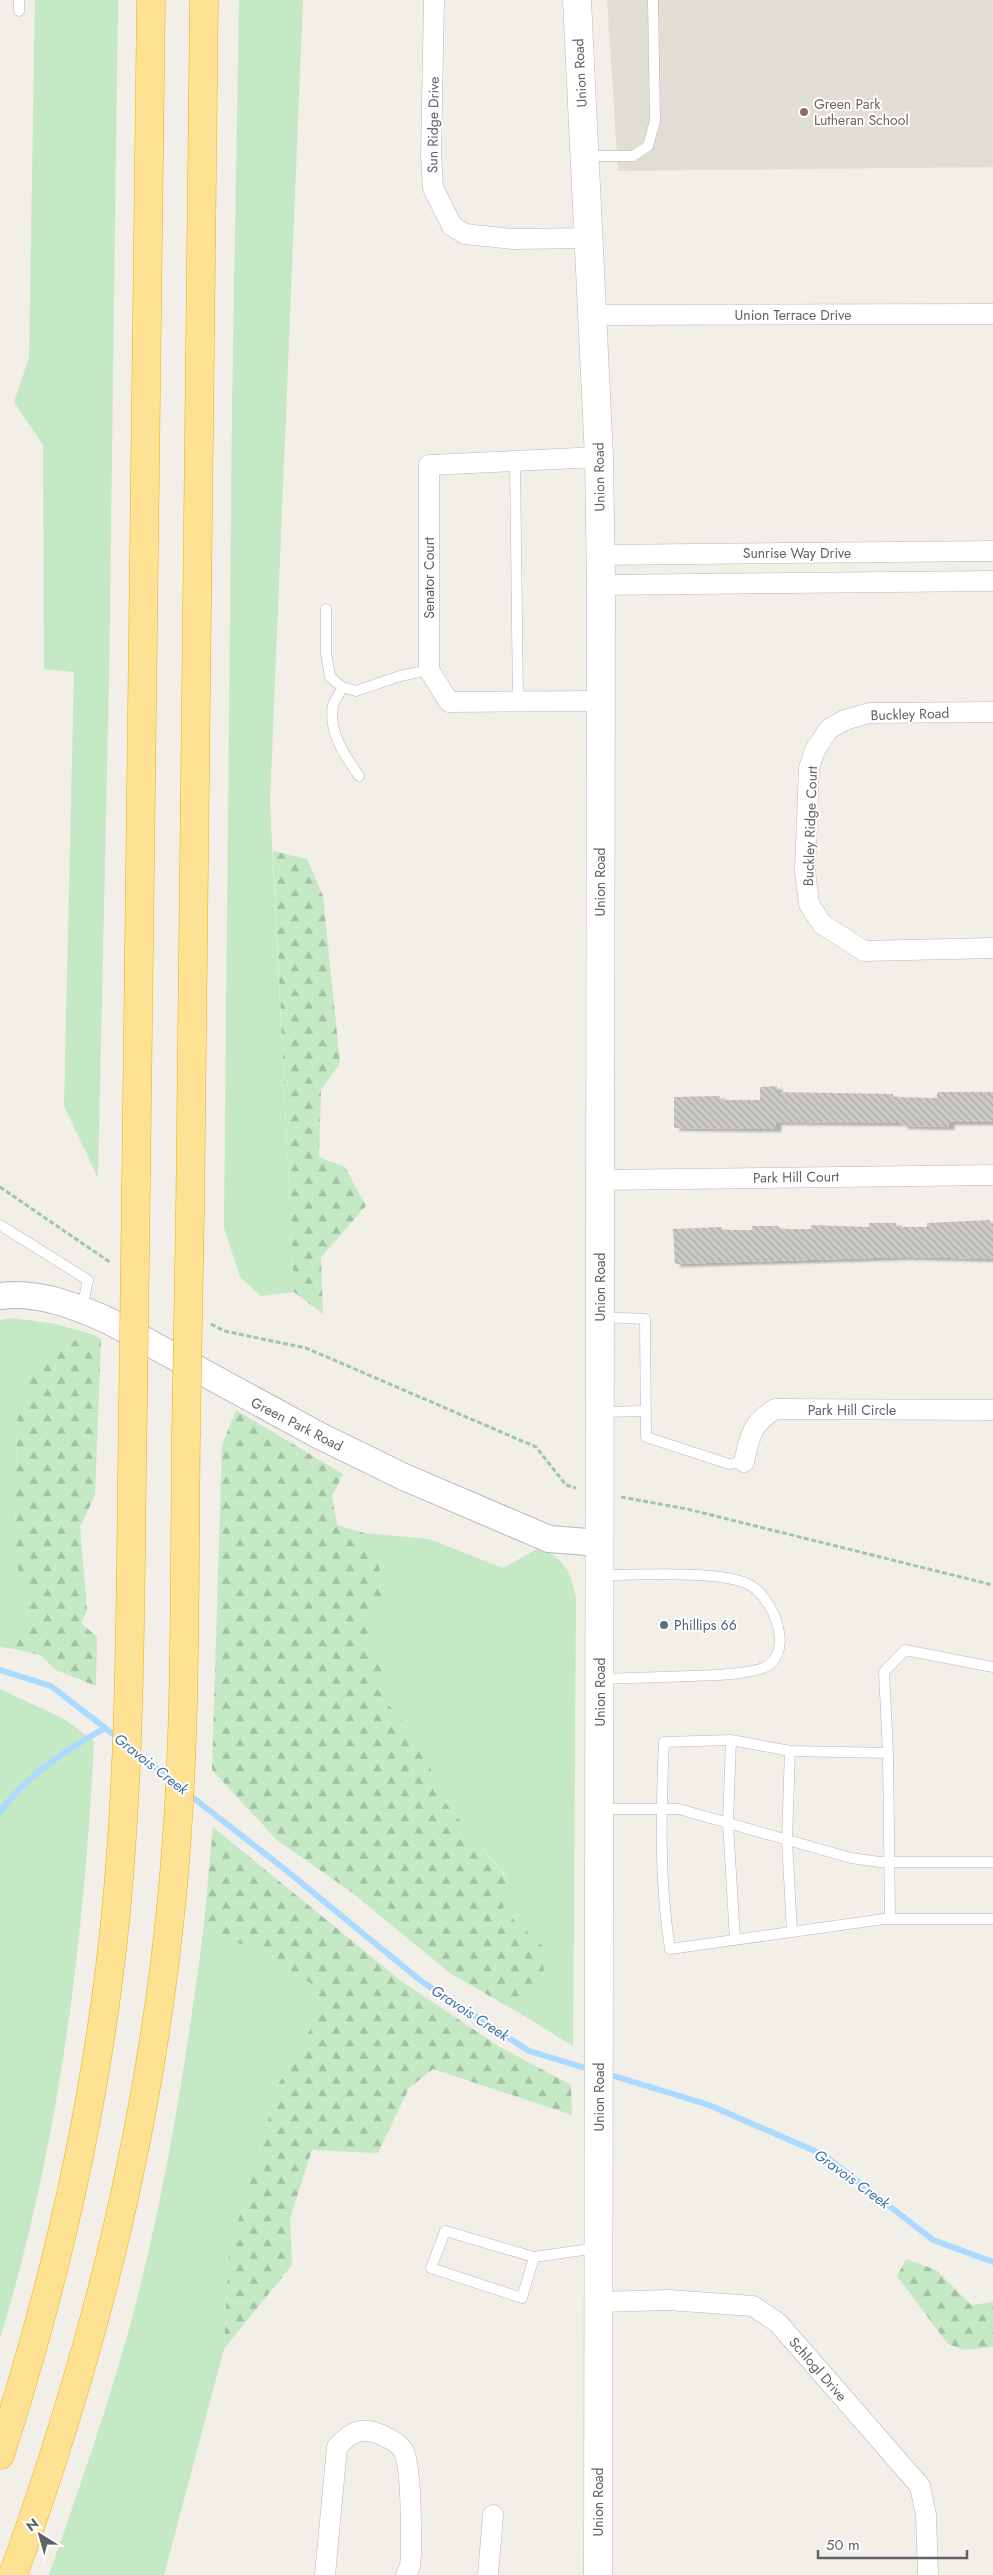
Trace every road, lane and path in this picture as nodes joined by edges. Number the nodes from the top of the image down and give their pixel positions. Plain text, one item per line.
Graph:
1 (19, 0) edge
2 (151, 0) edge
3 (204, 0) edge
4 (434, 0) edge
5 (577, 0) edge
6 (653, 0) edge
7 (19, 11) dead end
8 (585, 156) junction
9 (589, 238) junction
10 (993, 314) edge
11 (592, 315) junction
12 (598, 457) junction
13 (515, 461) junction
14 (993, 551) edge
15 (600, 555) junction
16 (993, 581) edge
17 (601, 585) junction
18 (326, 609) dead end
19 (429, 670) junction
20 (342, 687) junction
21 (601, 700) junction
22 (518, 702) junction
23 (993, 712) edge
24 (829, 729) joint
25 (359, 776) dead end
26 (993, 948) edge
27 (993, 1175) edge
28 (600, 1180) junction
29 (0, 1186) edge
30 (0, 1225) edge
31 (89, 1250) dead end
32 (0, 1296) edge
33 (81, 1309) junction
34 (600, 1317) junction
35 (224, 1331) dead end
36 (993, 1410) edge
37 (600, 1412) junction
38 (645, 1412) junction
39 (744, 1462) joint
40 (574, 1487) dead end
41 (625, 1498) dead end
42 (600, 1543) junction
43 (600, 1575) junction
44 (993, 1585) edge
45 (993, 1667) edge
46 (600, 1679) junction
47 (730, 1740) junction
48 (790, 1751) junction
49 (888, 1753) junction
50 (599, 1809) junction
51 (661, 1809) junction
52 (728, 1823) junction
53 (787, 1840) junction
54 (889, 1862) junction
55 (993, 1862) edge
56 (993, 1918) edge
57 (890, 1919) junction
58 (792, 1932) junction
59 (735, 1940) junction
60 (598, 2248) junction
61 (534, 2257) junction
62 (599, 2302) junction
63 (0, 2455) edge
64 (493, 2514) dead end
65 (13, 2575) edge
66 (325, 2575) edge
67 (406, 2575) edge
68 (488, 2575) edge
69 (598, 2575) edge
70 (928, 2575) edge

1 - 7 lane
2 - 63 highway, bridge
3 - 65 highway, bridge
4 - 9 street, Sun Ridge Drive
5 - 8 main road, Union Road
6 - 8 lane
8 - 9 main road, Union Road
9 - 11 main road, Union Road
10 - 11 street, Union Terrace Drive
11 - 12 main road, Union Road
12 - 13 street, Senator Court
12 - 15 main road, Union Road
13 - 19 street, Senator Court
13 - 22 lane
14 - 15 street, Sunrise Way Drive
15 - 17 main road, Union Road
16 - 17 street
17 - 21 main road, Union Road
18 - 20 lane
19 - 20 lane
19 - 22 street
20 - 25 lane
21 - 22 street
21 - 28 main road, Union Road
23 - 24 street, Buckley Road
24 - 26 street, Buckley Ridge Court
27 - 28 street, Park Hill Court
28 - 34 main road, Union Road
29 - 31 path
30 - 33 lane
32 - 33 street, Green Park Road
33 - 42 street, Green Park Road
34 - 37 main road, Union Road
34 - 38 lane
35 - 40 path
36 - 39 street, Park Hill Circle
37 - 38 lane
37 - 42 main road, Union Road
38 - 39 lane
41 - 44 path
42 - 43 main road, Union Road
43 - 46 main road, Union Road
43 - 46 lane
45 - 49 lane
46 - 50 main road, Union Road
47 - 48 lane
47 - 51 lane
47 - 52 lane
48 - 49 lane
48 - 53 lane
49 - 54 lane
50 - 51 lane
50 - 60 main road, Union Road
51 - 52 lane
51 - 59 lane
52 - 53 lane
52 - 59 lane
53 - 54 lane
53 - 58 lane
54 - 55 lane
54 - 57 lane
56 - 57 lane
57 - 58 lane
58 - 59 lane
60 - 61 lane
60 - 62 main road, Union Road
61 - 61 lane
62 - 69 main road, Union Road
62 - 70 street, Schlogl Drive
64 - 68 street
66 - 67 street

